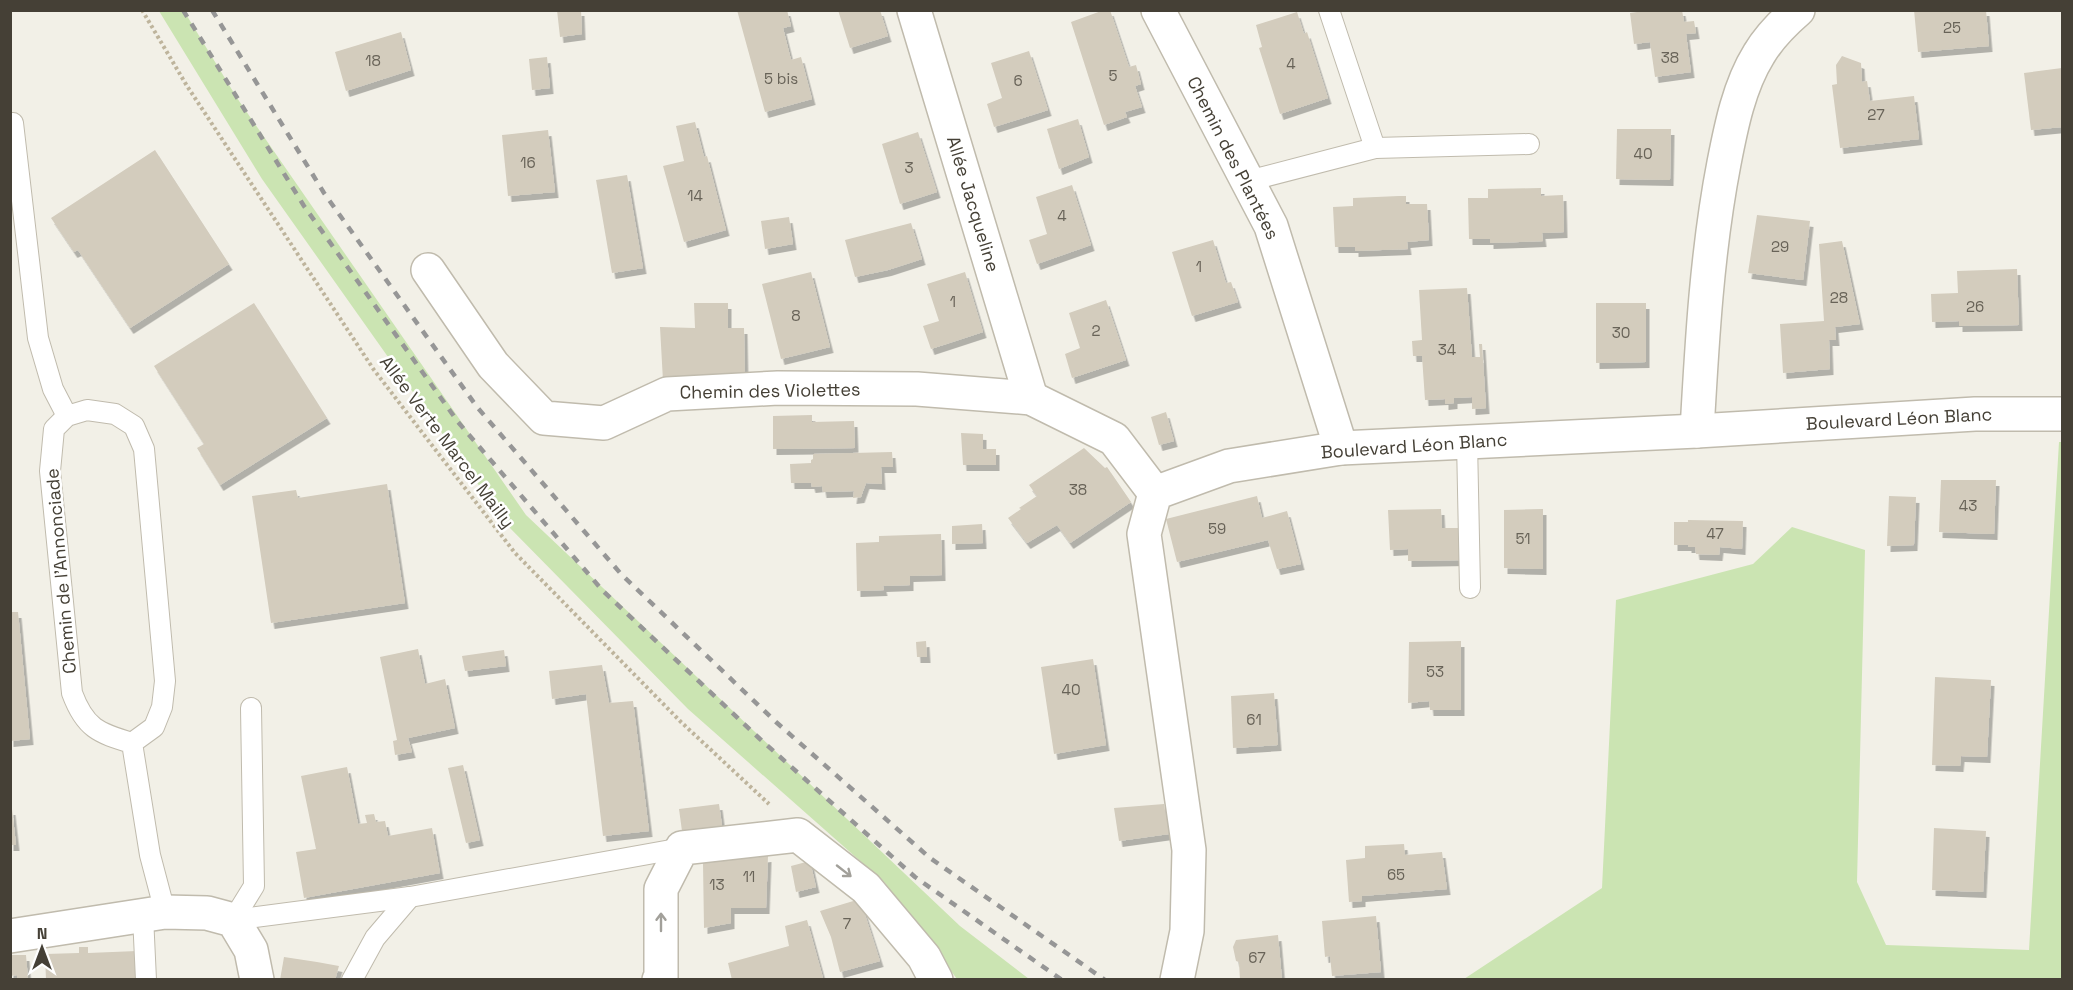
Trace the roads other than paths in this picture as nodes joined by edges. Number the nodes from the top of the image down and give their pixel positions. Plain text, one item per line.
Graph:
1 (914, 10) edge
2 (1158, 10) edge
3 (1329, 10) edge
4 (1798, 10) edge
5 (13, 123) dead end
6 (1529, 144) dead end
7 (1375, 148) junction
8 (1248, 181) junction
9 (428, 270) dead end
10 (1031, 398) junction
11 (2062, 414) edge
12 (67, 416) junction
13 (1697, 431) junction
14 (1467, 441) junction
15 (1341, 448) junction
16 (1155, 493) junction
17 (1470, 588) dead end
18 (251, 708) dead end
19 (132, 743) junction
20 (682, 848) junction
21 (410, 897) junction
22 (154, 914) junction
23 (233, 920) junction
24 (10, 936) edge
25 (661, 979) edge
26 (146, 980) edge
27 (257, 980) edge
28 (352, 980) edge
29 (936, 980) edge
30 (1177, 980) edge

1 - 10 street, Allée Jacqueline
2 - 8 street, Chemin des Plantées
3 - 7 lane
4 - 13 street
5 - 12 lane
6 - 7 lane
7 - 8 lane
8 - 15 street, Chemin des Plantées
9 - 10 street, Chemin des Violettes
10 - 16 street, Chemin des Violettes
11 - 13 street, Boulevard Léon Blanc
12 - 19 lane, Chemin de l'Annonciade
12 - 19 lane
13 - 14 street, Boulevard Léon Blanc
14 - 15 street, Boulevard Léon Blanc
14 - 17 lane
15 - 16 street, Boulevard Léon Blanc
16 - 30 street
18 - 23 lane
19 - 22 lane
20 - 21 lane
25 -> 20 street
20 -> 29 street
21 - 23 lane
21 - 28 lane
22 - 23 street
22 - 24 street
22 - 26 lane
23 - 27 street

